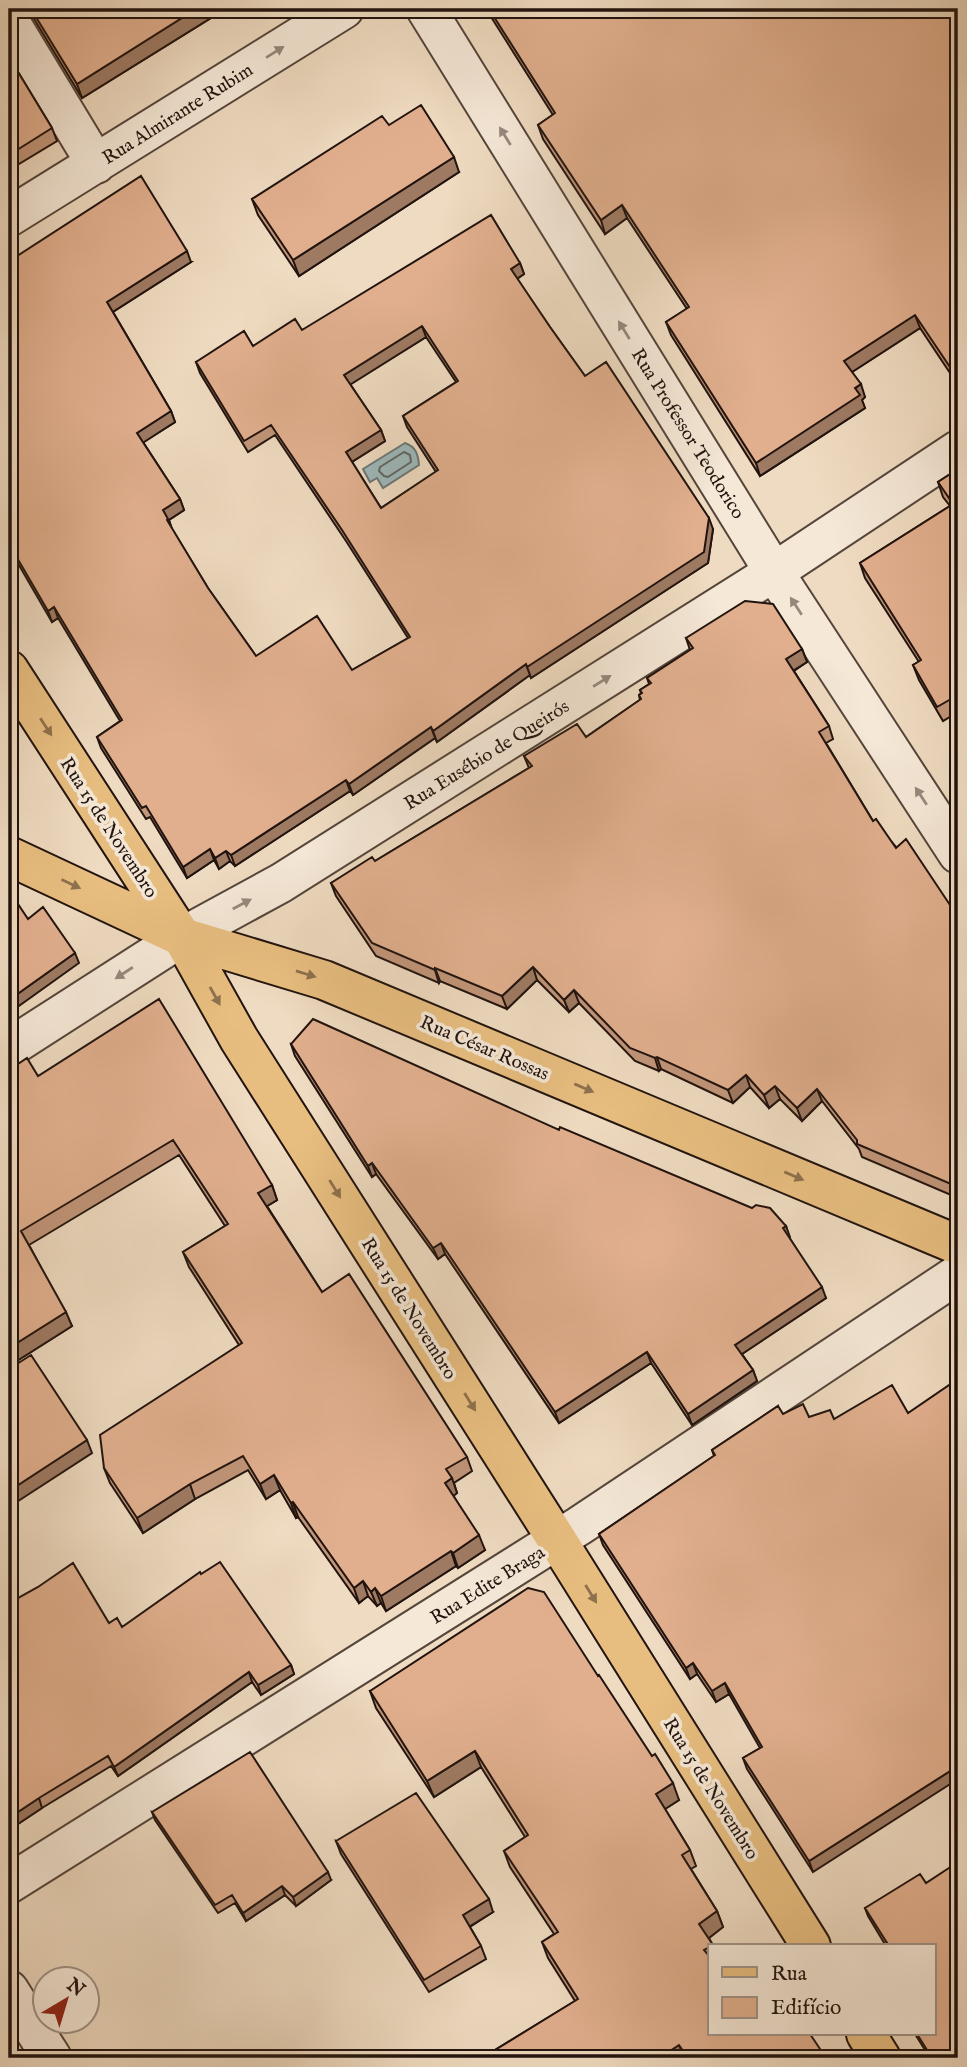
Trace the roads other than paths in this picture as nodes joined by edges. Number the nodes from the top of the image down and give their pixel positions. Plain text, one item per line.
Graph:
1 (344, 9) edge
2 (426, 9) edge
3 (9, 20) edge
4 (96, 164) junction
5 (9, 217) edge
6 (958, 450) edge
7 (774, 572) junction
8 (9, 670) edge
9 (958, 854) edge
10 (9, 856) edge
11 (182, 937) junction
12 (9, 1048) edge
13 (958, 1245) edge
14 (958, 1274) edge
15 (557, 1540) junction
16 (9, 1884) edge
17 (810, 1944) edge
18 (9, 1990) edge
19 (867, 2036) edge
20 (52, 2058) edge
21 (881, 2058) edge

4 -> 1 street, Rua Almirante Rubim
7 -> 2 street, Rua Professor Teodorico
3 - 4 street
4 - 5 street, Rua Almirante Rubim
6 - 7 street, Rua Eusébio de Queirós
9 -> 7 street, Rua Professor Teodorico
11 -> 7 street, Rua Eusébio de Queirós
8 -> 11 main road, Rua 15 de Novembro
10 -> 11 main road, Rua César Rossas
11 -> 12 street, Rua Eusébio de Queirós
11 -> 13 main road, Rua César Rossas
11 -> 15 main road, Rua 15 de Novembro
14 - 15 street, Rua Edite Braga
15 - 16 street, Rua Edite Braga
15 -> 17 main road, Rua 15 de Novembro
18 - 20 street
19 - 21 main road

